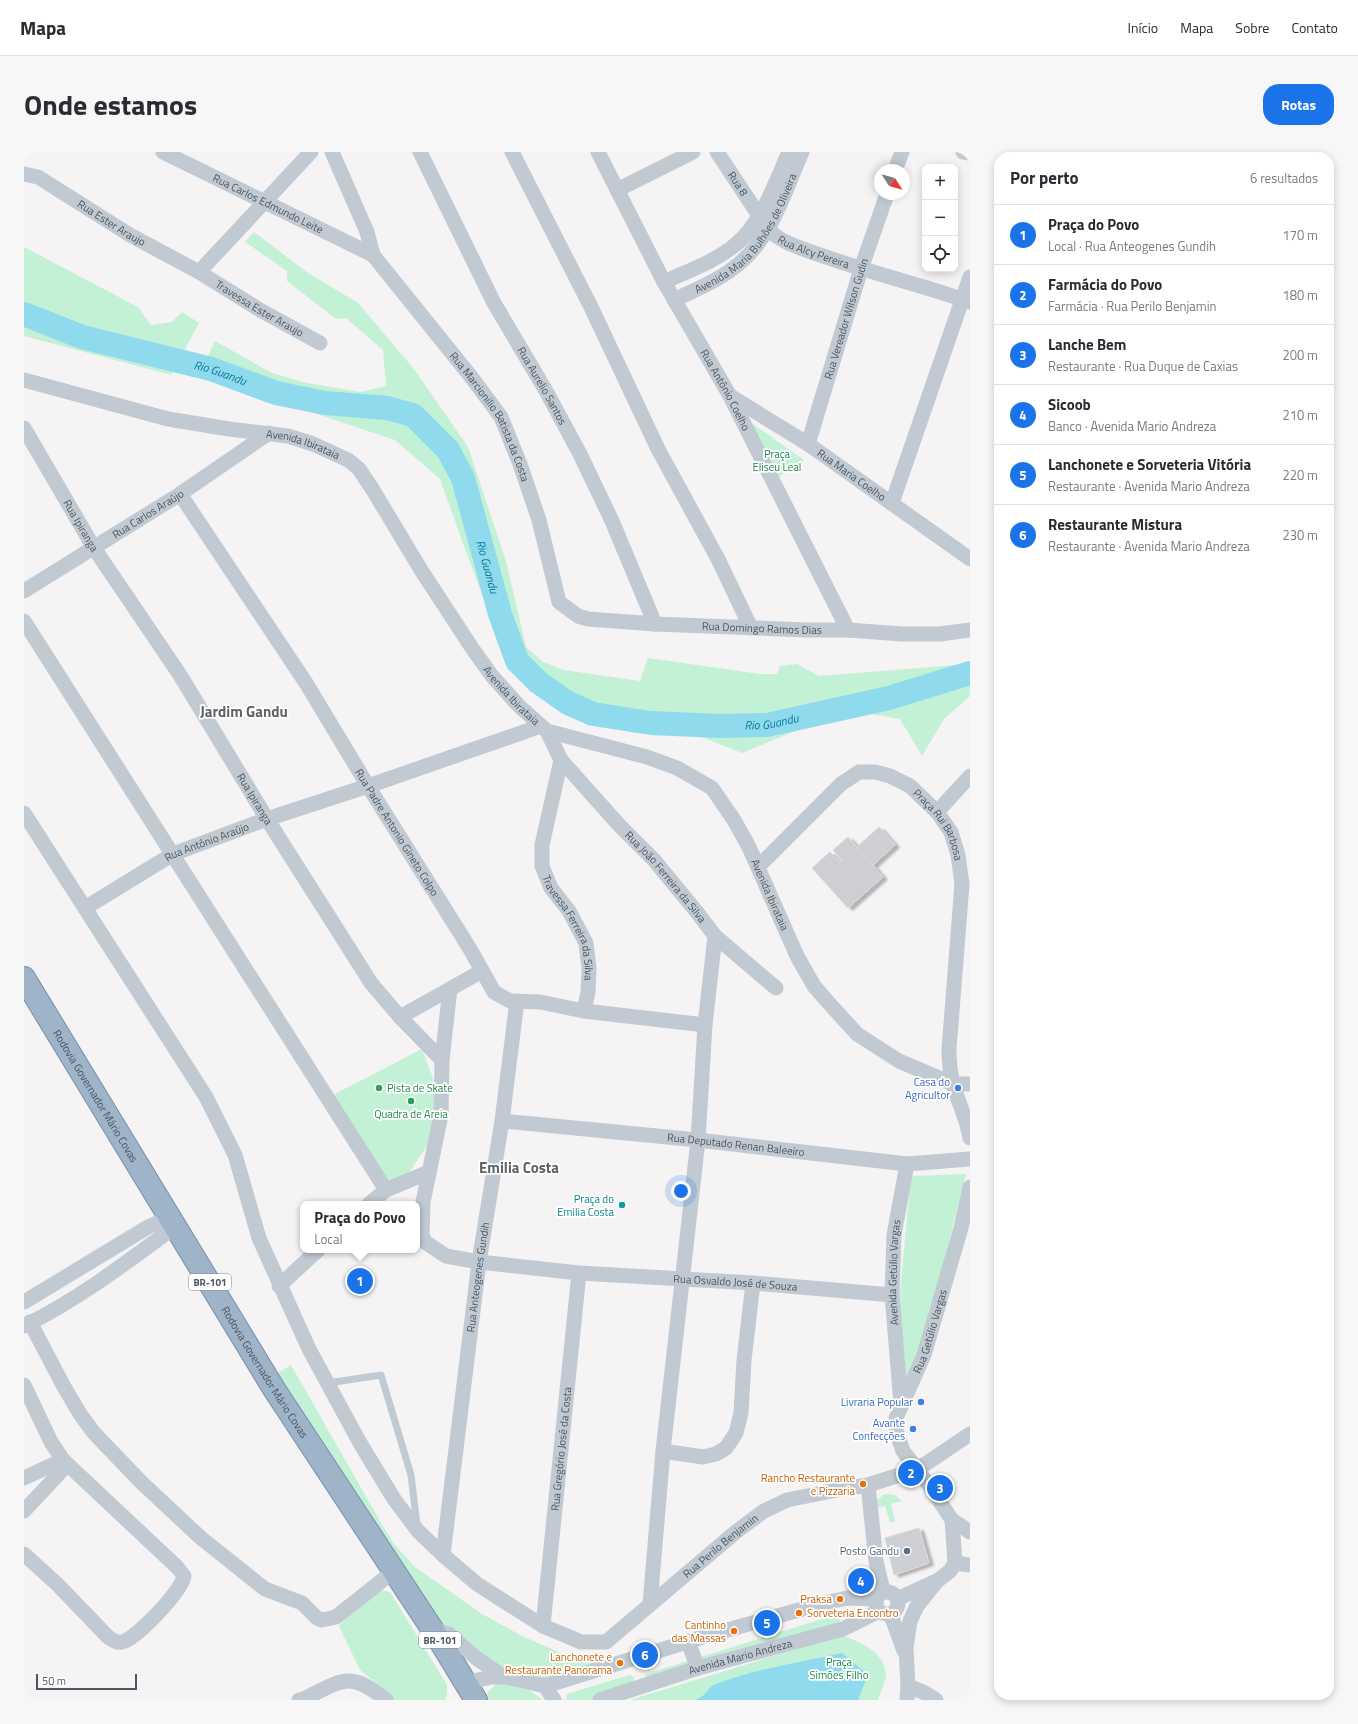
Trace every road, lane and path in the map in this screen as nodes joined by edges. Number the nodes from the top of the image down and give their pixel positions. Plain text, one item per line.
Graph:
1 (163, 152) edge
2 (311, 152) edge
3 (332, 152) edge
4 (420, 152) edge
5 (512, 152) edge
6 (598, 152) edge
7 (693, 152) edge
8 (717, 152) edge
9 (789, 152) edge
10 (802, 152) edge
11 (902, 152) edge
12 (963, 152) edge
13 (970, 153) edge
14 (897, 164) edge
15 (24, 174) edge
16 (617, 190) junction
17 (885, 200) edge
18 (263, 202) junction
19 (759, 214) junction
20 (768, 229) junction
21 (373, 255) junction
22 (861, 269) junction
23 (199, 272) junction
24 (970, 277) edge
25 (664, 282) junction
26 (674, 300) junction
27 (966, 301) edge
28 (320, 343) dead end
29 (24, 380) edge
30 (730, 396) junction
31 (24, 428) edge
32 (269, 433) junction
33 (808, 444) junction
34 (180, 494) junction
35 (892, 503) junction
36 (94, 548) junction
37 (970, 559) edge
38 (24, 591) edge
39 (559, 602) joint
40 (24, 621) edge
41 (655, 624) junction
42 (751, 628) junction
43 (848, 630) junction
44 (970, 630) edge
45 (544, 729) junction
46 (560, 760) junction
47 (970, 776) edge
48 (368, 786) junction
49 (937, 812) junction
50 (24, 813) edge
51 (267, 819) junction
52 (173, 854) junction
53 (758, 867) junction
54 (85, 908) junction
55 (715, 936) junction
56 (482, 971) junction
57 (24, 978) edge
58 (776, 988) dead end
59 (450, 989) junction
60 (517, 1001) junction
61 (584, 1011) junction
62 (400, 1017) junction
63 (705, 1024) junction
64 (442, 1060) junction
65 (953, 1084) junction
66 (970, 1084) edge
67 (502, 1121) junction
68 (970, 1138) edge
69 (698, 1140) junction
70 (970, 1159) edge
71 (906, 1164) junction
72 (429, 1172) junction
73 (970, 1187) edge
74 (386, 1190) junction
75 (373, 1201) edge
76 (173, 1222) junction
77 (315, 1253) edge
78 (479, 1262) junction
79 (579, 1273) junction
80 (683, 1278) junction
81 (753, 1283) junction
82 (279, 1286) junction
83 (892, 1295) junction
84 (28, 1298) edge
85 (48, 1314) junction
86 (27, 1324) edge
87 (328, 1383) junction
88 (24, 1385) edge
89 (901, 1405) junction
90 (970, 1434) edge
91 (663, 1451) junction
92 (65, 1463) junction
93 (918, 1469) junction
94 (24, 1478) edge
95 (868, 1485) junction
96 (24, 1511) edge
97 (952, 1520) junction
98 (418, 1531) junction
99 (970, 1532) edge
100 (24, 1554) edge
101 (443, 1555) junction
102 (955, 1563) junction
103 (970, 1565) edge
104 (394, 1571) junction
105 (937, 1581) junction
106 (847, 1598) junction
107 (650, 1604) junction
108 (882, 1604) junction
109 (856, 1623) junction
110 (543, 1626) junction
111 (431, 1628) junction
112 (606, 1642) junction
113 (688, 1642) junction
114 (906, 1657) junction
115 (620, 1663) junction
116 (698, 1668) junction
117 (506, 1677) junction
118 (545, 1686) junction
119 (908, 1693) edge
120 (472, 1695) edge
121 (299, 1700) edge
122 (386, 1700) edge
123 (554, 1700) edge
124 (600, 1700) edge
125 (936, 1700) edge

1 - 18 street, Rua Carlos Edmundo Leite
2 - 18 street
3 - 21 street
4 - 41 street, Rua Aurelio Santos
5 - 42 street
6 - 16 street, Rua Antônio Coelho
7 - 16 street
8 - 19 street, Rua 8
9 - 19 street, Avenida Maria Bulhões de Oliveira
10 - 20 street, Avenida Maria Bulhões de Oliveira
11 - 14 street
12 - 13 street
15 - 23 street, Rua Ester Araujo
16 - 25 street, Rua Antônio Coelho
17 - 22 street, Rua Vereador Wilson Gudin
18 - 21 street, Rua Carlos Edmundo Leite
18 - 23 street
19 - 20 street, Rua Alcy Pereira
19 - 25 street, Avenida Maria Bulhões de Oliveira
20 - 22 street, Rua Alcy Pereira
20 - 26 street, Avenida Maria Bulhões de Oliveira
21 - 39 street, Rua Marcionilio Batista da Costa
22 - 27 street, Rua Alcy Pereira
22 - 33 street, Rua Vereador Wilson Gudin
23 - 28 street, Travessa Ester Araujo
24 - 27 street
25 - 26 street, Rua Antônio Coelho
26 - 30 street, Rua Antônio Coelho
27 - 35 street
29 - 32 street, Avenida Ibirataia
30 - 33 street, Rua Maria Coelho
30 - 43 street, Rua Antônio Coelho
31 - 36 street, Rua Ipiranga
32 - 34 street, Rua Carlos Araújo
32 - 45 street, Avenida Ibirataia
33 - 35 street, Rua Maria Coelho
34 - 36 street, Rua Carlos Araújo
34 - 48 street, Rua Padre Antonio Gineto Colpo
35 - 37 street, Rua Maria Coelho
36 - 38 street, Rua Carlos Araújo
36 - 51 street, Rua Ipiranga
39 - 41 street, Rua Domingo Ramos Dias
40 - 52 street
41 - 42 street, Rua Domingo Ramos Dias
42 - 43 street, Rua Domingo Ramos Dias
43 - 44 street, Rua Domingo Ramos Dias
45 - 46 street
45 - 48 street, Rua Antônio Araújo
45 - 53 street, Avenida Ibirataia
46 - 55 street, Rua João Ferreira da Silva
46 - 61 street, Travessa Ferreira da Silva
47 - 49 street
48 - 51 street, Rua Antônio Araújo
48 - 56 street, Rua Padre Antonio Gineto Colpo
49 - 53 street, Praça Rui Barbosa
49 - 65 street, Praça Rui Barbosa
50 - 54 street
51 - 52 street, Rua Antônio Araújo
51 - 62 street, Rua Ipiranga
52 - 54 street, Rua Antônio Araújo
52 - 74 street
53 - 65 street, Avenida Ibirataia
54 - 82 street
55 - 58 street, Rua João Ferreira da Silva
55 - 63 street
56 - 59 street
56 - 60 street, Rua Padre Antonio Gineto Colpo
57 - 76 highway, Rodovia Governador Mário Covas / BR-101
59 - 62 street
59 - 64 street
60 - 61 street, Rua Padre Antonio Gineto Colpo
60 - 67 street, Rua Anteogenes Gundih
61 - 63 street, Rua Padre Antonio Gineto Colpo
62 - 64 street, Rua Ipiranga
63 - 69 street
64 - 72 street
65 - 66 street
65 - 68 street, Praça Rui Barbosa
67 - 69 street, Rua Deputado Renan Baleeiro
67 - 78 street, Rua Anteogenes Gundih
69 - 71 street, Rua Deputado Renan Baleeiro
69 - 80 street
70 - 71 street, Rua Deputado Renan Baleeiro
71 - 83 street, Avenida Getúlio Vargas
72 - 74 street
72 - 78 street, Rua Osvaldo José de Souza
73 - 89 street, Rua Getúlio Vargas
74 - 75 street
76 - 84 street
76 - 85 street
76 - 104 highway, Rodovia Governador Mário Covas / BR-101
77 - 82 street
78 - 79 street, Rua Osvaldo José de Souza
78 - 101 street, Rua Anteogenes Gundih
79 - 80 street, Rua Osvaldo José de Souza
79 - 110 street, Rua Gregório José da Costa
80 - 81 street, Rua Osvaldo José de Souza
80 - 91 street
81 - 83 street, Rua Osvaldo José de Souza
81 - 91 street
82 - 87 street
83 - 89 street, Avenida Getúlio Vargas
84 - 85 street
85 - 86 street
86 - 104 street
87 - 98 street
87 - 98 lane
88 - 92 street
89 - 93 street, Rua Getúlio Vargas
90 - 93 street, Rua Perilo Benjamin
91 - 107 street
92 - 94 street
92 - 96 street
92 - 100 street
93 - 95 street, Rua Perilo Benjamin
93 - 97 street, Rua Getúlio Vargas
95 - 107 street, Rua Perilo Benjamin
95 - 108 street
97 - 99 street
97 - 102 street
98 - 101 street
101 - 110 street
102 - 103 street
102 - 105 street
104 - 111 highway, Rodovia Governador Mário Covas / BR-101
105 - 108 street
105 - 114 street
106 - 108 street
106 - 109 street
106 - 113 street
107 - 112 street, Rua Perilo Benjamin
108 - 109 street, Avenida Mario Andreza
108 - 114 street
109 - 116 street, Avenida Mario Andreza
110 - 112 street
111 - 117 street
111 - 120 highway, Rodovia Governador Mário Covas / BR-101
112 - 115 street
113 - 115 street
113 - 116 street
114 - 119 street
115 - 118 street
116 - 124 street, Avenida Mario Andreza
117 - 118 street
117 - 120 street
118 - 123 street
119 - 125 street
121 - 122 street

